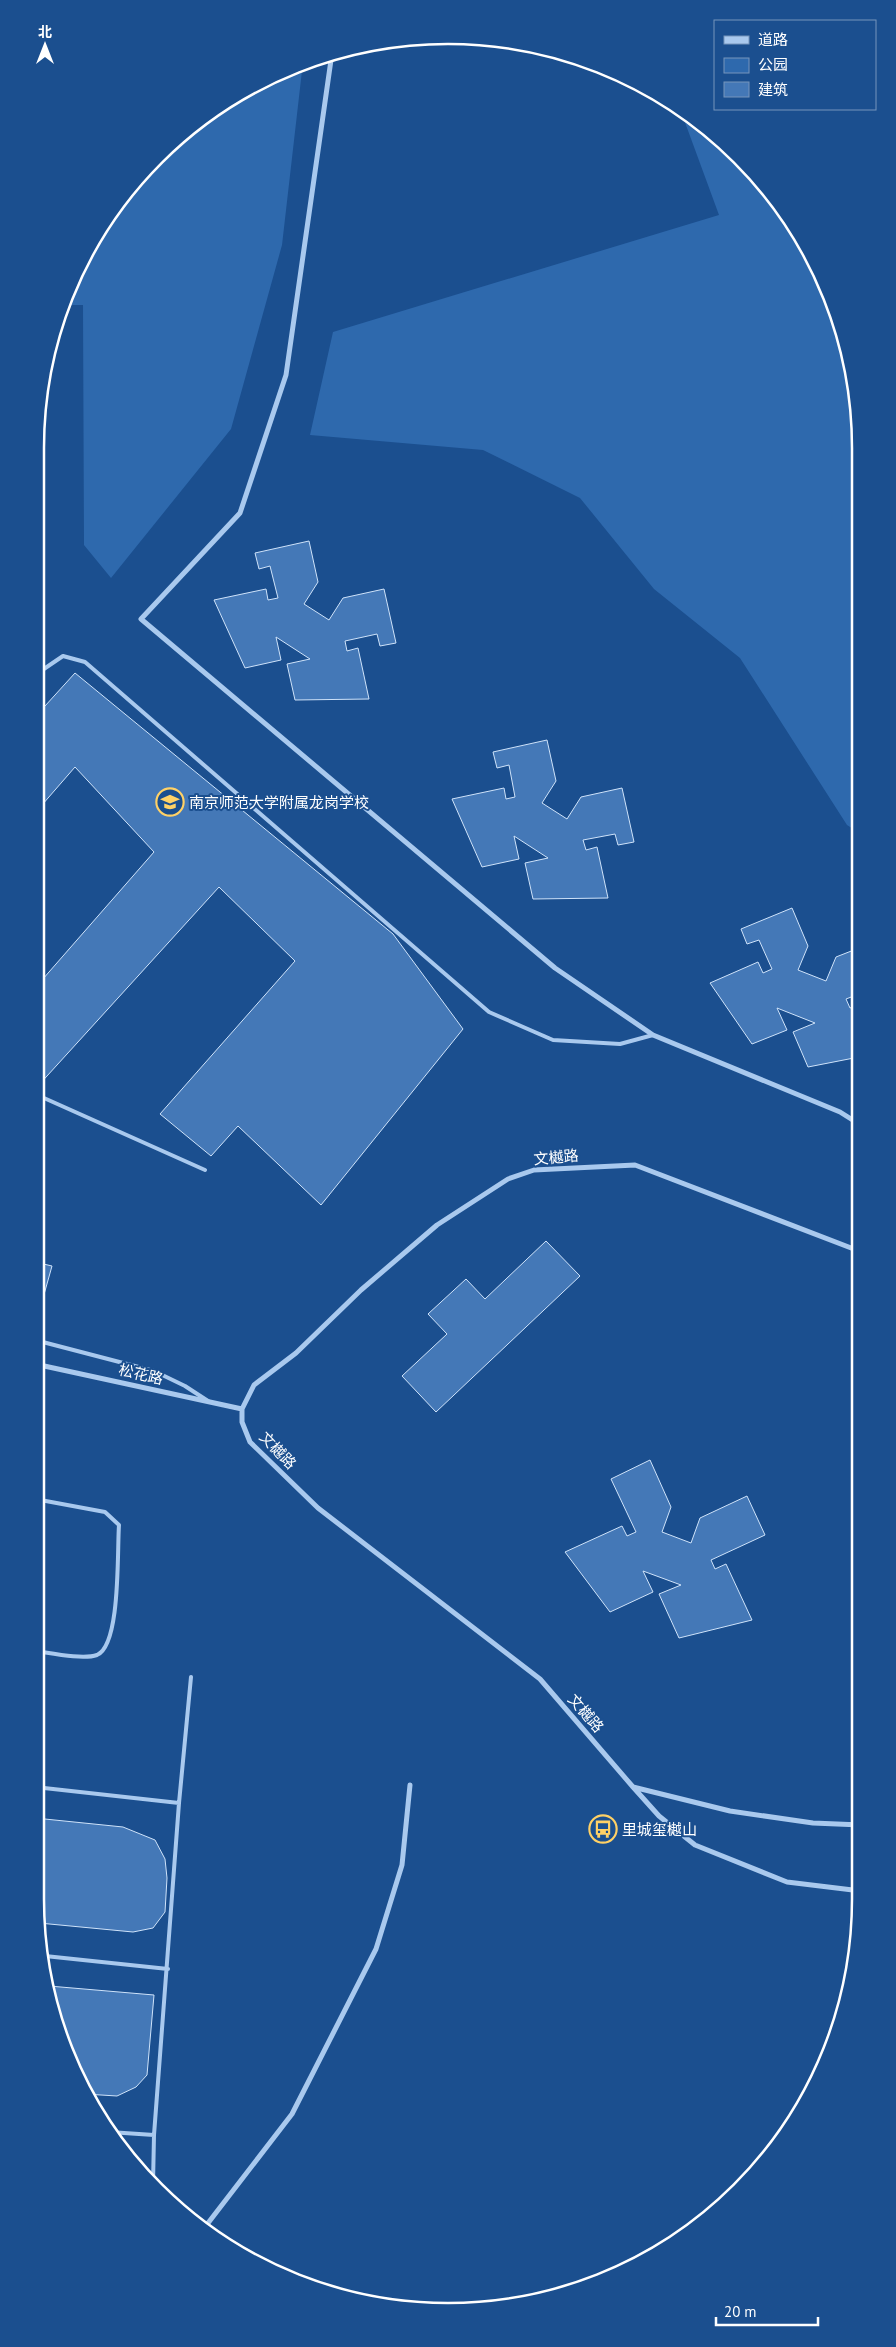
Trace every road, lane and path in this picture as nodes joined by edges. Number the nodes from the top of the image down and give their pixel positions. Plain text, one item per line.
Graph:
1 (331, 61) edge
2 (44, 669) edge
3 (653, 1034) junction
4 (44, 1098) edge
5 (852, 1120) edge
6 (205, 1170) dead end
7 (852, 1248) edge
8 (44, 1342) edge
9 (44, 1366) edge
10 (210, 1402) junction
11 (242, 1409) junction
12 (44, 1501) edge
13 (44, 1652) edge
14 (191, 1677) dead end
15 (410, 1784) dead end
16 (633, 1787) junction
17 (44, 1788) edge
18 (179, 1803) junction
19 (852, 1825) edge
20 (852, 1890) edge
21 (48, 1956) edge
22 (168, 1969) junction
23 (118, 2133) edge
24 (154, 2135) junction
25 (153, 2176) edge
26 (207, 2224) edge

1 - 3 street
2 - 3 lane
3 - 5 street
4 - 6 lane
7 - 11 street, 文樾路
8 - 10 lane
9 - 10 street, 松花路
10 - 11 street, 松花路
11 - 16 street, 文樾路
12 - 13 lane
14 - 18 lane
15 - 26 street
16 - 19 street
16 - 20 street, 文樾路
17 - 18 lane
18 - 22 lane
21 - 22 lane
22 - 24 lane
23 - 24 lane
24 - 25 lane

